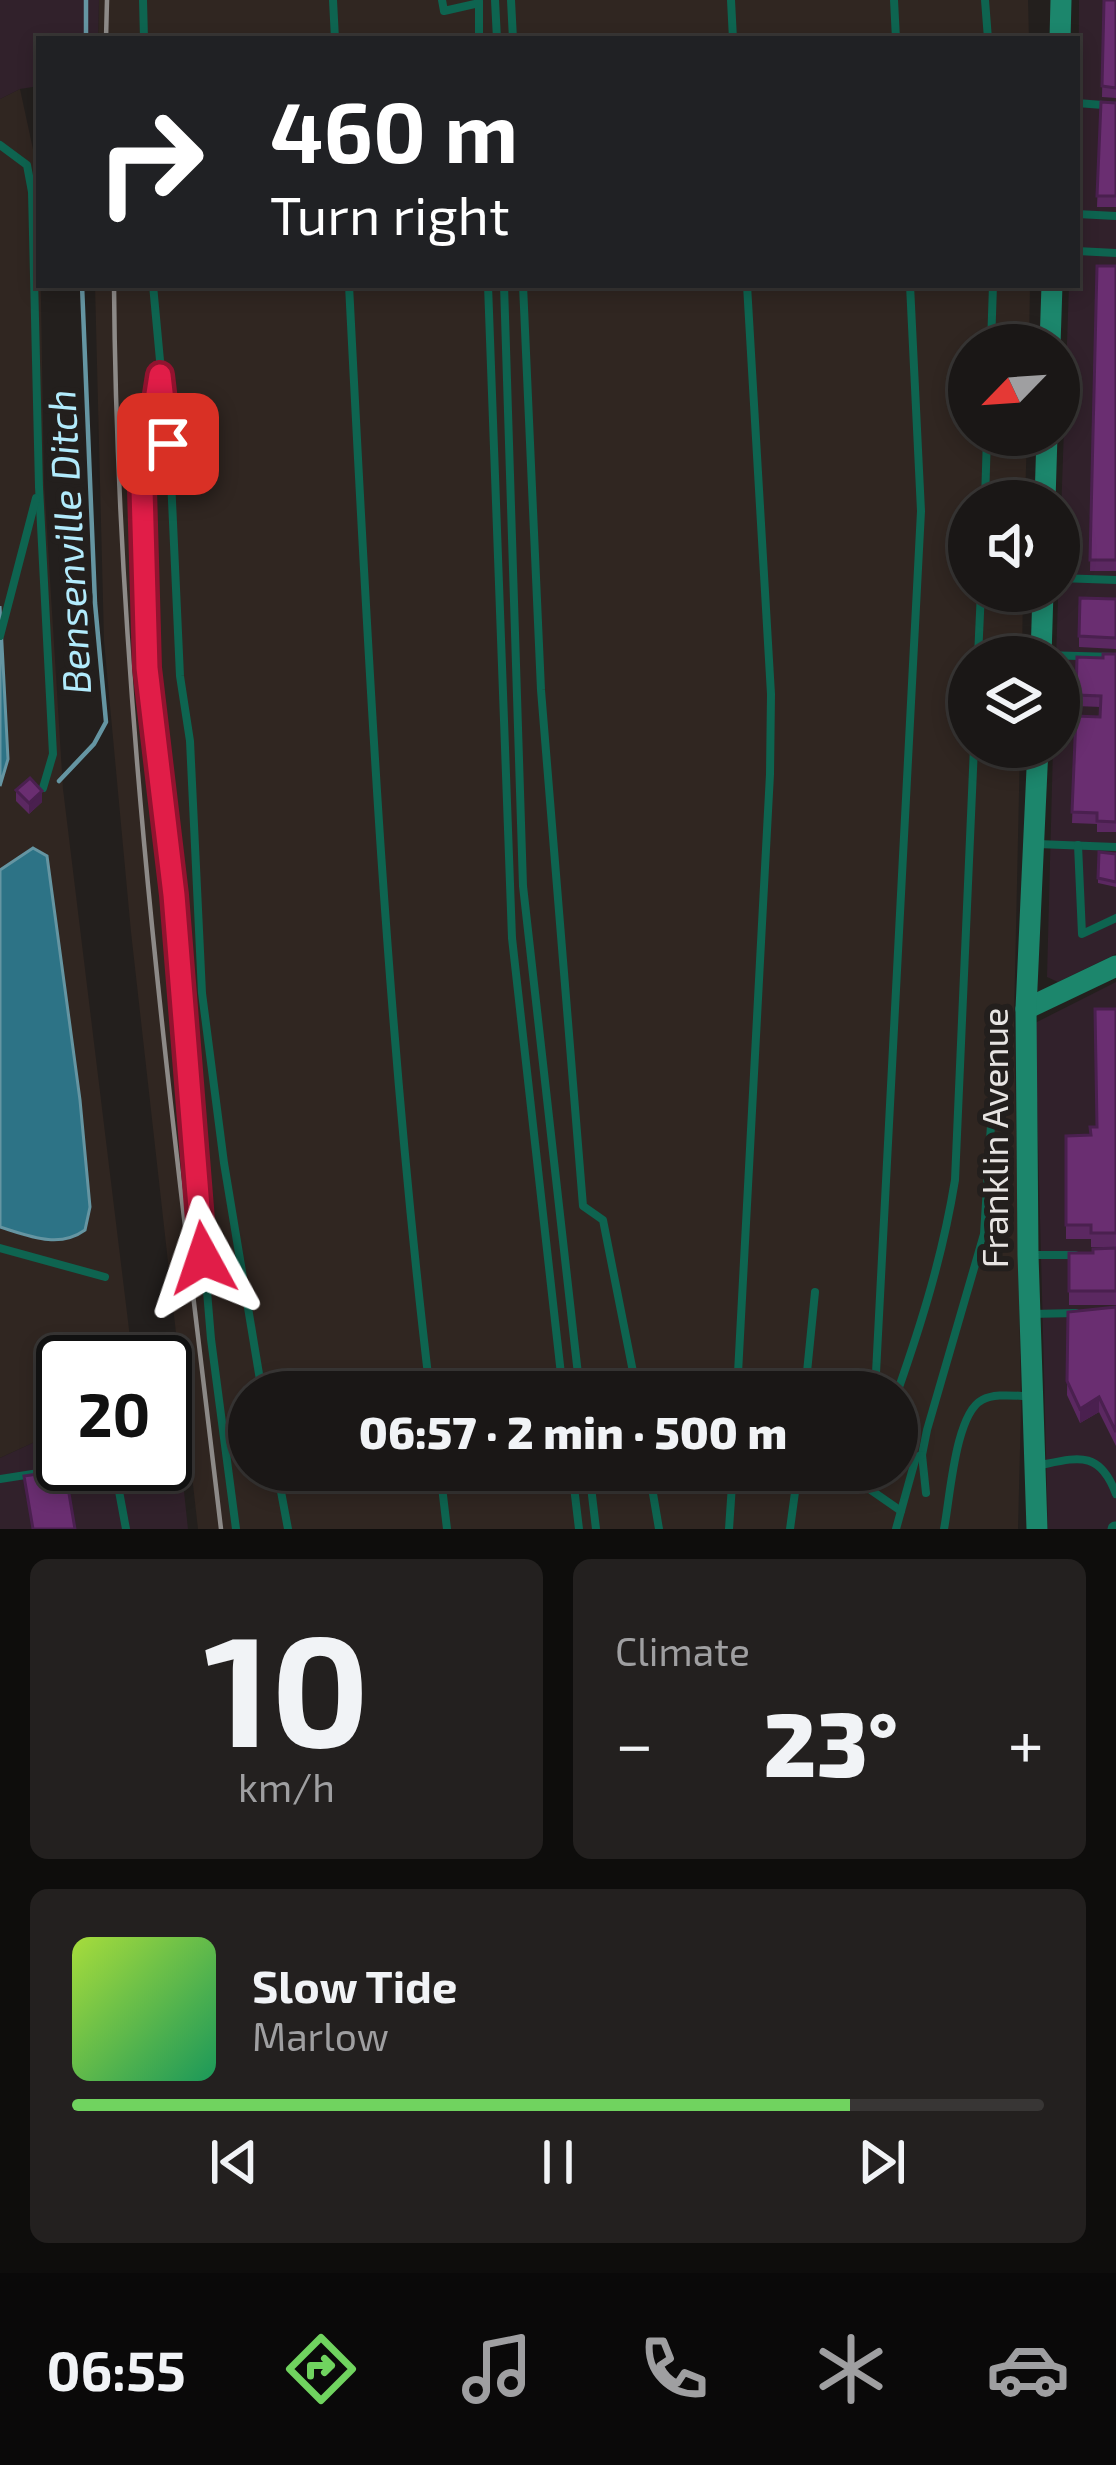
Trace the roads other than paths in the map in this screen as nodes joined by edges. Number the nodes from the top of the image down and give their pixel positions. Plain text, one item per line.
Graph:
1 (143, 0) edge
2 (333, 0) edge
3 (442, 0) edge
4 (496, 0) edge
5 (511, 0) edge
6 (731, 0) edge
7 (894, 0) edge
8 (985, 0) edge
9 (1061, 0) edge
10 (478, 2) edge
11 (143, 36) edge
12 (335, 36) edge
13 (479, 36) edge
14 (496, 36) edge
15 (513, 36) edge
16 (734, 36) edge
17 (896, 36) edge
18 (988, 36) edge
19 (1060, 36) edge
20 (1080, 104) edge
21 (1116, 106) edge
22 (0, 145) edge
23 (1080, 214) edge
24 (1116, 215) edge
25 (1080, 251) edge
26 (1116, 253) edge
27 (153, 288) edge
28 (349, 288) edge
29 (488, 288) edge
30 (504, 288) edge
31 (524, 288) edge
32 (747, 288) edge
33 (910, 288) edge
34 (993, 288) edge
35 (1052, 288) edge
36 (992, 324) edge
37 (1051, 324) edge
38 (160, 375) junction
39 (39, 487) junction
40 (1080, 579) edge
41 (1116, 580) edge
42 (0, 636) edge
43 (1080, 656) edge
44 (1116, 656) edge
45 (973, 768) edge
46 (1037, 768) edge
47 (43, 788) edge
48 (1035, 844) junction
49 (1078, 845) junction
50 (1116, 847) edge
51 (1116, 918) edge
52 (1116, 966) edge
53 (1026, 1009) junction
54 (991, 1125) dead end
55 (0, 1248) edge
56 (1028, 1255) junction
57 (1094, 1255) edge
58 (105, 1277) dead end
59 (815, 1292) dead end
60 (1094, 1313) edge
61 (1030, 1314) junction
62 (258, 1371) edge
63 (427, 1371) edge
64 (561, 1371) edge
65 (578, 1371) edge
66 (633, 1371) edge
67 (738, 1371) edge
68 (807, 1371) edge
69 (876, 1371) edge
70 (904, 1371) edge
71 (1032, 1396) junction
72 (922, 1455) junction
73 (1035, 1467) junction
74 (36, 1473) edge
75 (0, 1479) edge
76 (119, 1491) edge
77 (281, 1491) edge
78 (442, 1491) edge
79 (574, 1491) edge
80 (591, 1491) edge
81 (653, 1491) edge
82 (732, 1491) edge
83 (795, 1491) edge
84 (872, 1491) edge
85 (926, 1493) dead end
86 (1116, 1494) edge
87 (901, 1511) junction
88 (126, 1529) edge
89 (236, 1529) edge
90 (288, 1529) edge
91 (447, 1529) edge
92 (579, 1529) edge
93 (596, 1529) edge
94 (659, 1529) edge
95 (729, 1529) edge
96 (790, 1529) edge
97 (896, 1529) edge
98 (944, 1529) edge
99 (1037, 1529) edge

1 - 11 lane
2 - 12 lane
3 - 10 lane
4 - 14 lane
5 - 15 lane
6 - 16 lane
7 - 17 lane
8 - 18 lane
9 - 19 main road
10 - 13 lane
20 - 21 lane
22 - 39 lane
23 - 24 lane
25 - 26 lane
27 - 38 lane
28 - 63 lane
29 - 64 lane
30 - 65 lane
31 - 66 lane
32 - 67 lane
33 - 69 lane
34 - 36 lane
35 - 37 main road
38 - 62 lane
38 - 89 lane
39 - 42 lane
39 - 47 lane
40 - 41 lane
43 - 44 lane
45 - 70 lane
46 - 48 main road, Franklin Avenue
48 - 49 lane
48 - 53 main road, Franklin Avenue
49 - 50 lane
49 - 51 lane
52 - 53 main road
53 - 56 main road, Franklin Avenue
54 - 72 lane
55 - 58 lane
56 - 57 lane
56 - 61 main road, Franklin Avenue
59 - 68 lane
60 - 61 lane
61 - 71 main road, Franklin Avenue
71 - 73 main road, Franklin Avenue
71 - 98 lane
72 - 85 lane
72 - 87 lane
73 - 86 lane
73 - 99 main road, Franklin Avenue
74 - 75 lane
76 - 88 lane
77 - 90 lane
78 - 91 lane
79 - 92 lane
80 - 93 lane
81 - 94 lane
82 - 95 lane
83 - 96 lane
84 - 87 lane
87 - 97 lane

